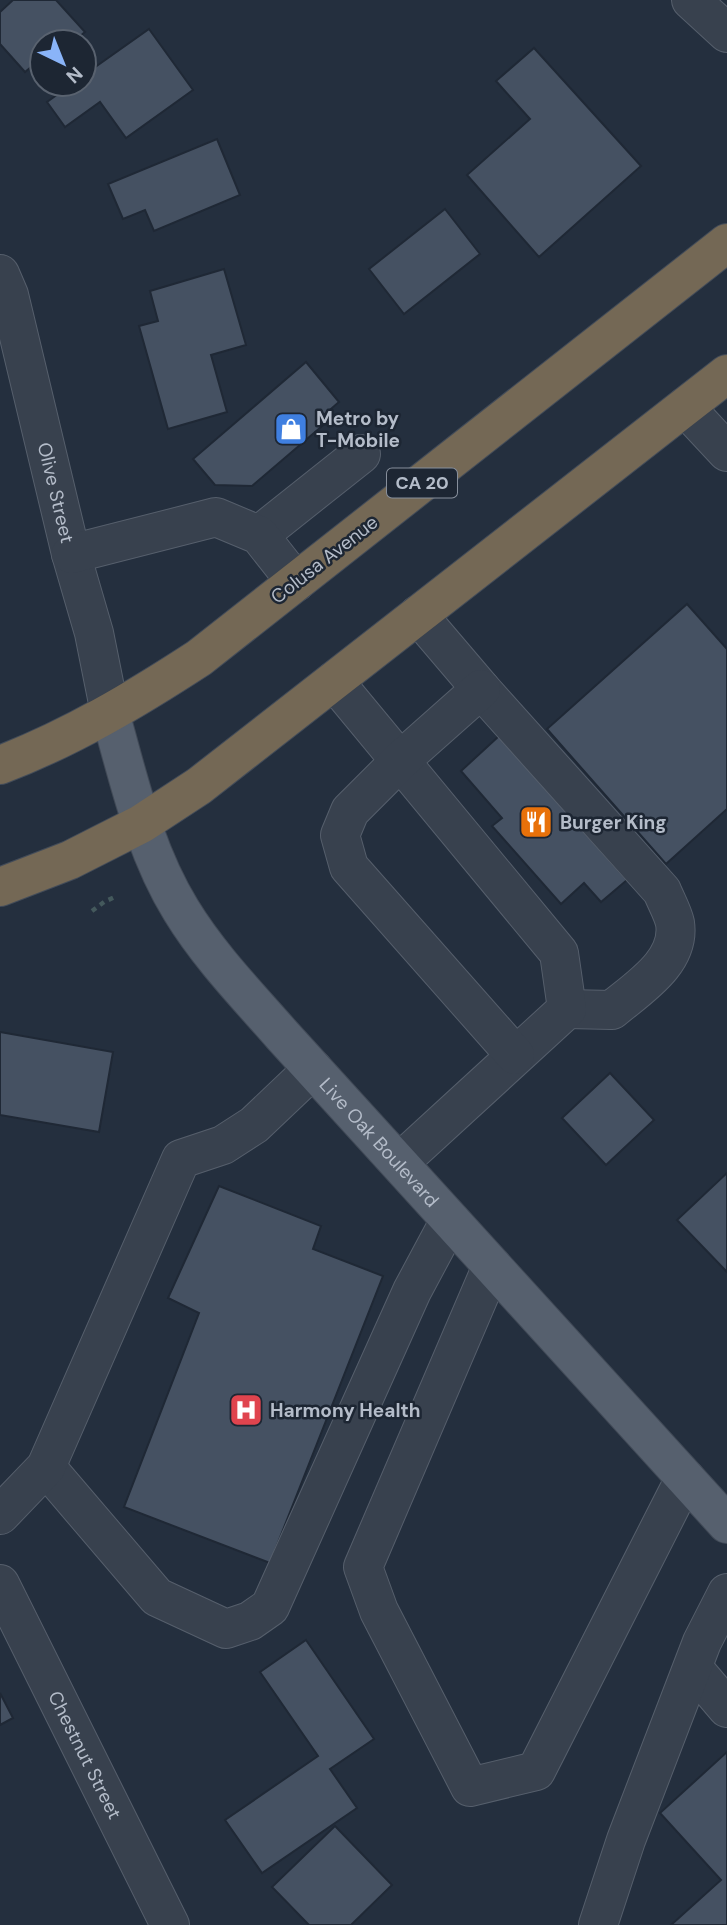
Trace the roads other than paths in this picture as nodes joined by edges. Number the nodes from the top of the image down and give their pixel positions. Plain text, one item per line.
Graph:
1 (691, 0) edge
2 (727, 33) edge
3 (727, 243) edge
4 (0, 274) edge
5 (727, 374) edge
6 (685, 407) junction
7 (727, 452) edge
8 (360, 454) dead end
9 (259, 535) junction
10 (71, 554) junction
11 (296, 582) junction
12 (418, 615) junction
13 (334, 681) junction
14 (481, 689) junction
15 (110, 713) junction
16 (401, 760) junction
17 (0, 765) edge
18 (141, 824) junction
19 (0, 887) edge
20 (567, 1009) junction
21 (516, 1055) junction
22 (313, 1069) junction
23 (399, 1163) junction
24 (450, 1220) junction
25 (492, 1266) junction
26 (46, 1467) junction
27 (685, 1478) junction
28 (0, 1516) edge
29 (727, 1524) edge
30 (0, 1584) edge
31 (727, 1593) edge
32 (692, 1668) junction
33 (727, 1708) edge
34 (170, 1925) edge
35 (598, 1925) edge

1 - 2 street
3 - 11 highway, Colusa Avenue / CA 20
4 - 10 street, Olive Street
5 - 6 highway
6 - 7 street
6 - 12 highway
8 - 9 street
9 - 10 street
9 - 11 street
10 - 15 street, Olive Street
11 - 15 highway, Colusa Avenue / CA 20
12 - 13 highway
12 - 14 street
13 - 16 street
13 - 18 highway
14 - 16 street
14 - 20 street
15 - 17 highway, Colusa Avenue / CA 20
15 - 18 main road, Live Oak Boulevard
16 - 20 street
16 - 21 street
18 - 19 highway
18 - 22 main road, Live Oak Boulevard
20 - 21 street
21 - 23 street
22 - 23 main road, Live Oak Boulevard
22 - 26 street
23 - 24 main road, Live Oak Boulevard
24 - 25 main road, Live Oak Boulevard
24 - 26 street
25 - 27 main road, Live Oak Boulevard
25 - 27 street
26 - 28 street
27 - 29 main road, Live Oak Boulevard
30 - 34 street, Chestnut Street
31 - 32 street
32 - 33 street
32 - 35 street

